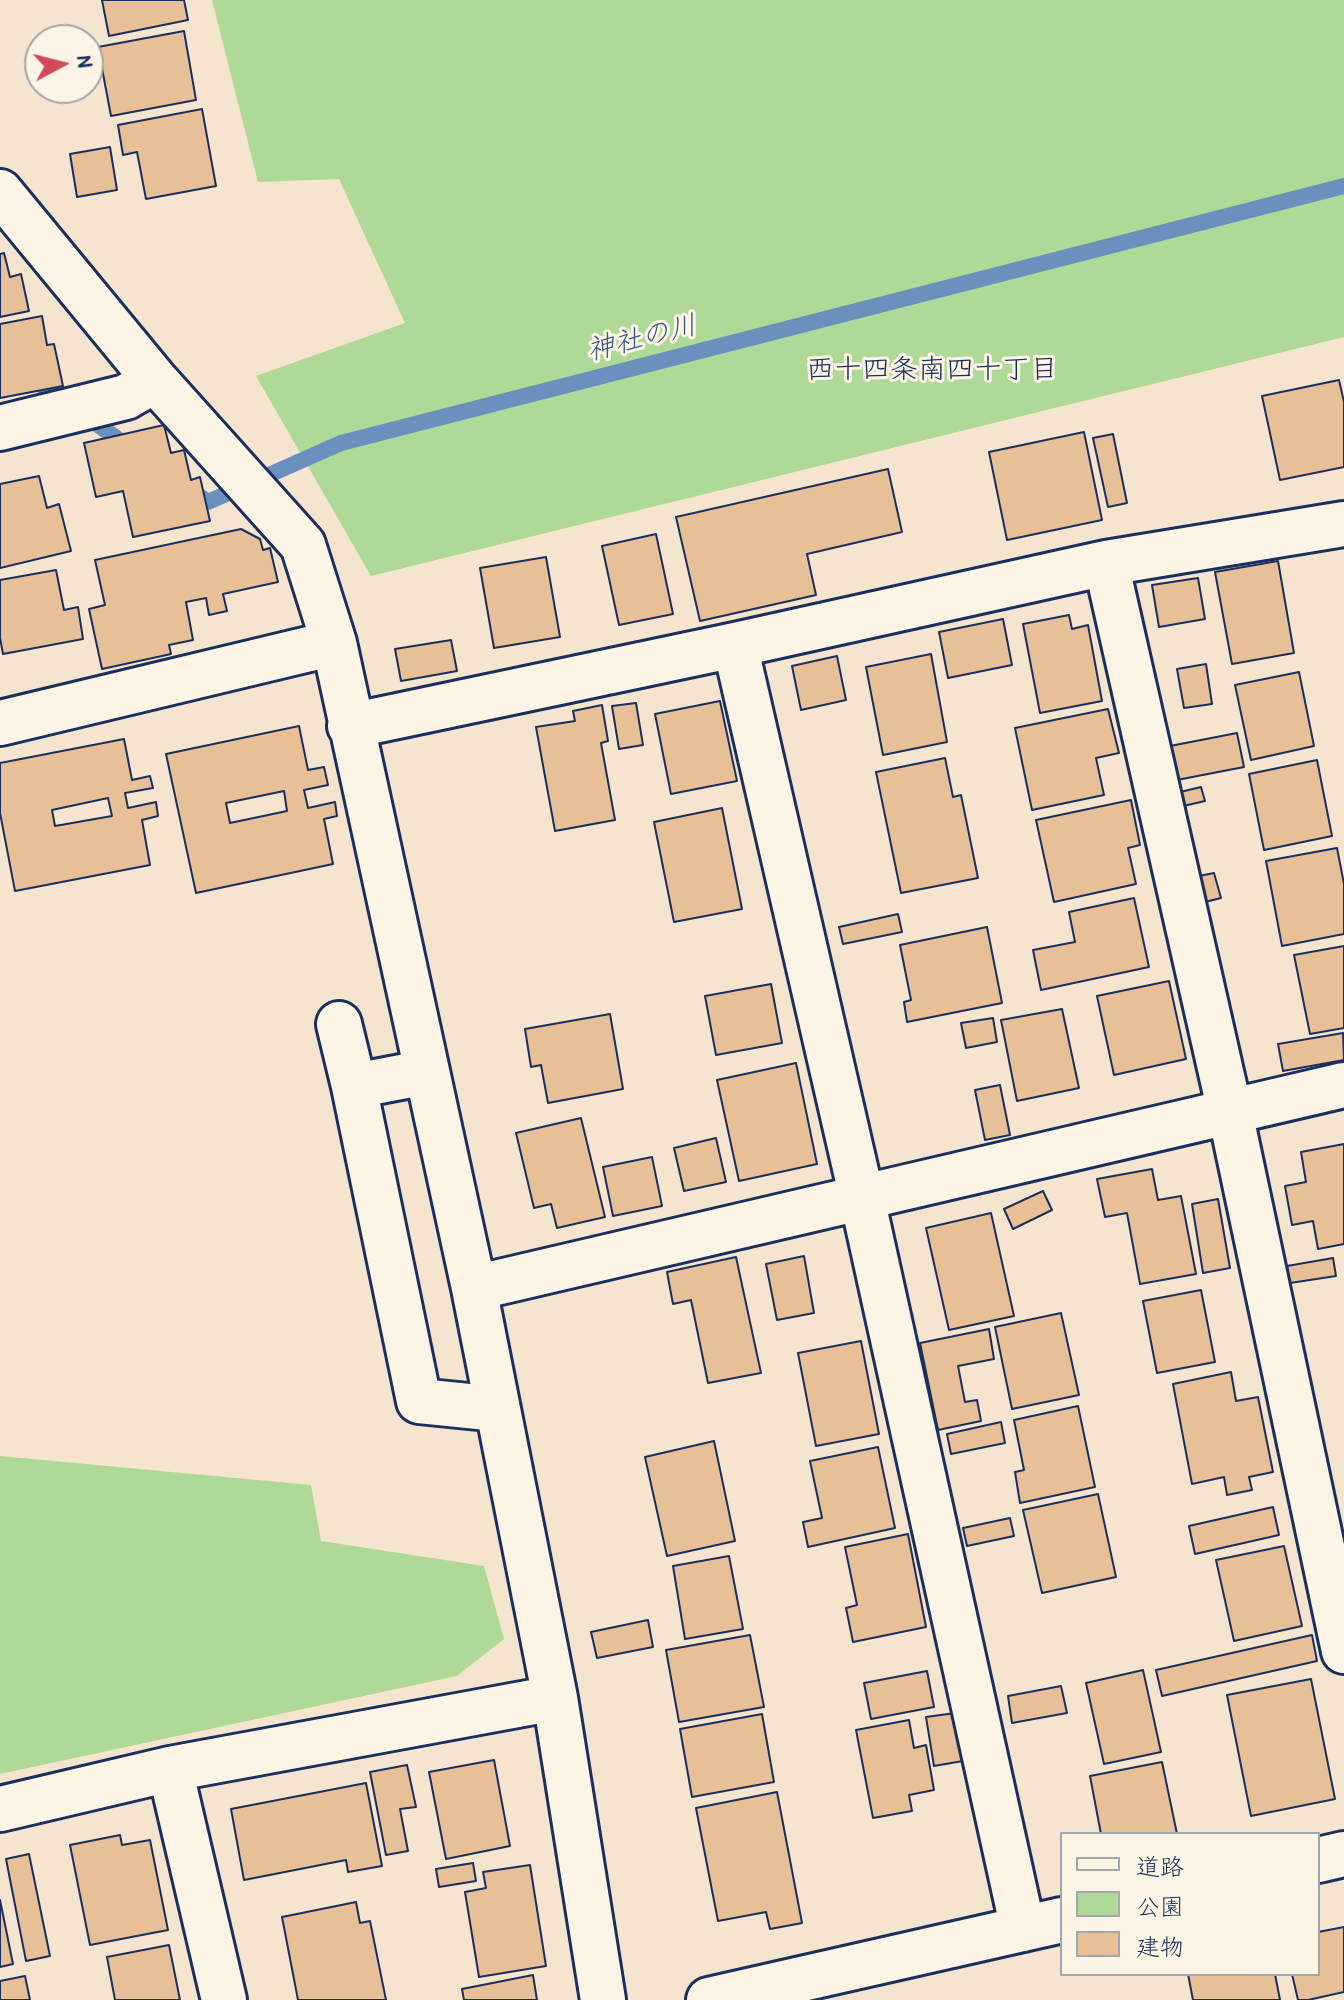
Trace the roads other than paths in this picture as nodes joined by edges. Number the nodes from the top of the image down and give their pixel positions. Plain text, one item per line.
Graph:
1 (0, 192) edge
2 (155, 380) junction
3 (0, 428) edge
4 (1344, 524) edge
5 (1106, 563) junction
6 (334, 643) junction
7 (735, 645) junction
8 (0, 723) edge
9 (350, 726) junction
10 (339, 1024) dead end
11 (427, 1072) junction
12 (1344, 1085) edge
13 (354, 1086) junction
14 (1230, 1112) junction
15 (862, 1198) junction
16 (474, 1288) junction
17 (498, 1409) junction
18 (1344, 1651) edge
19 (555, 1698) junction
20 (170, 1769) junction
21 (0, 1809) edge
22 (1344, 1854) edge
23 (1320, 1860) edge
24 (1043, 1924) edge
25 (224, 2000) edge
26 (603, 2000) edge
27 (709, 2000) edge

1 - 2 street
2 - 3 street
2 - 6 street
4 - 5 street
5 - 7 street
5 - 14 street
6 - 8 street
6 - 9 street
7 - 9 street
7 - 15 street
9 - 11 street
10 - 13 street
11 - 13 street
11 - 16 street
12 - 14 street
13 - 17 street
14 - 15 street
14 - 18 street
15 - 16 street
15 - 24 street
16 - 17 street
17 - 19 street
19 - 20 street
19 - 26 street
20 - 21 street
20 - 25 street
22 - 23 street
24 - 27 street

